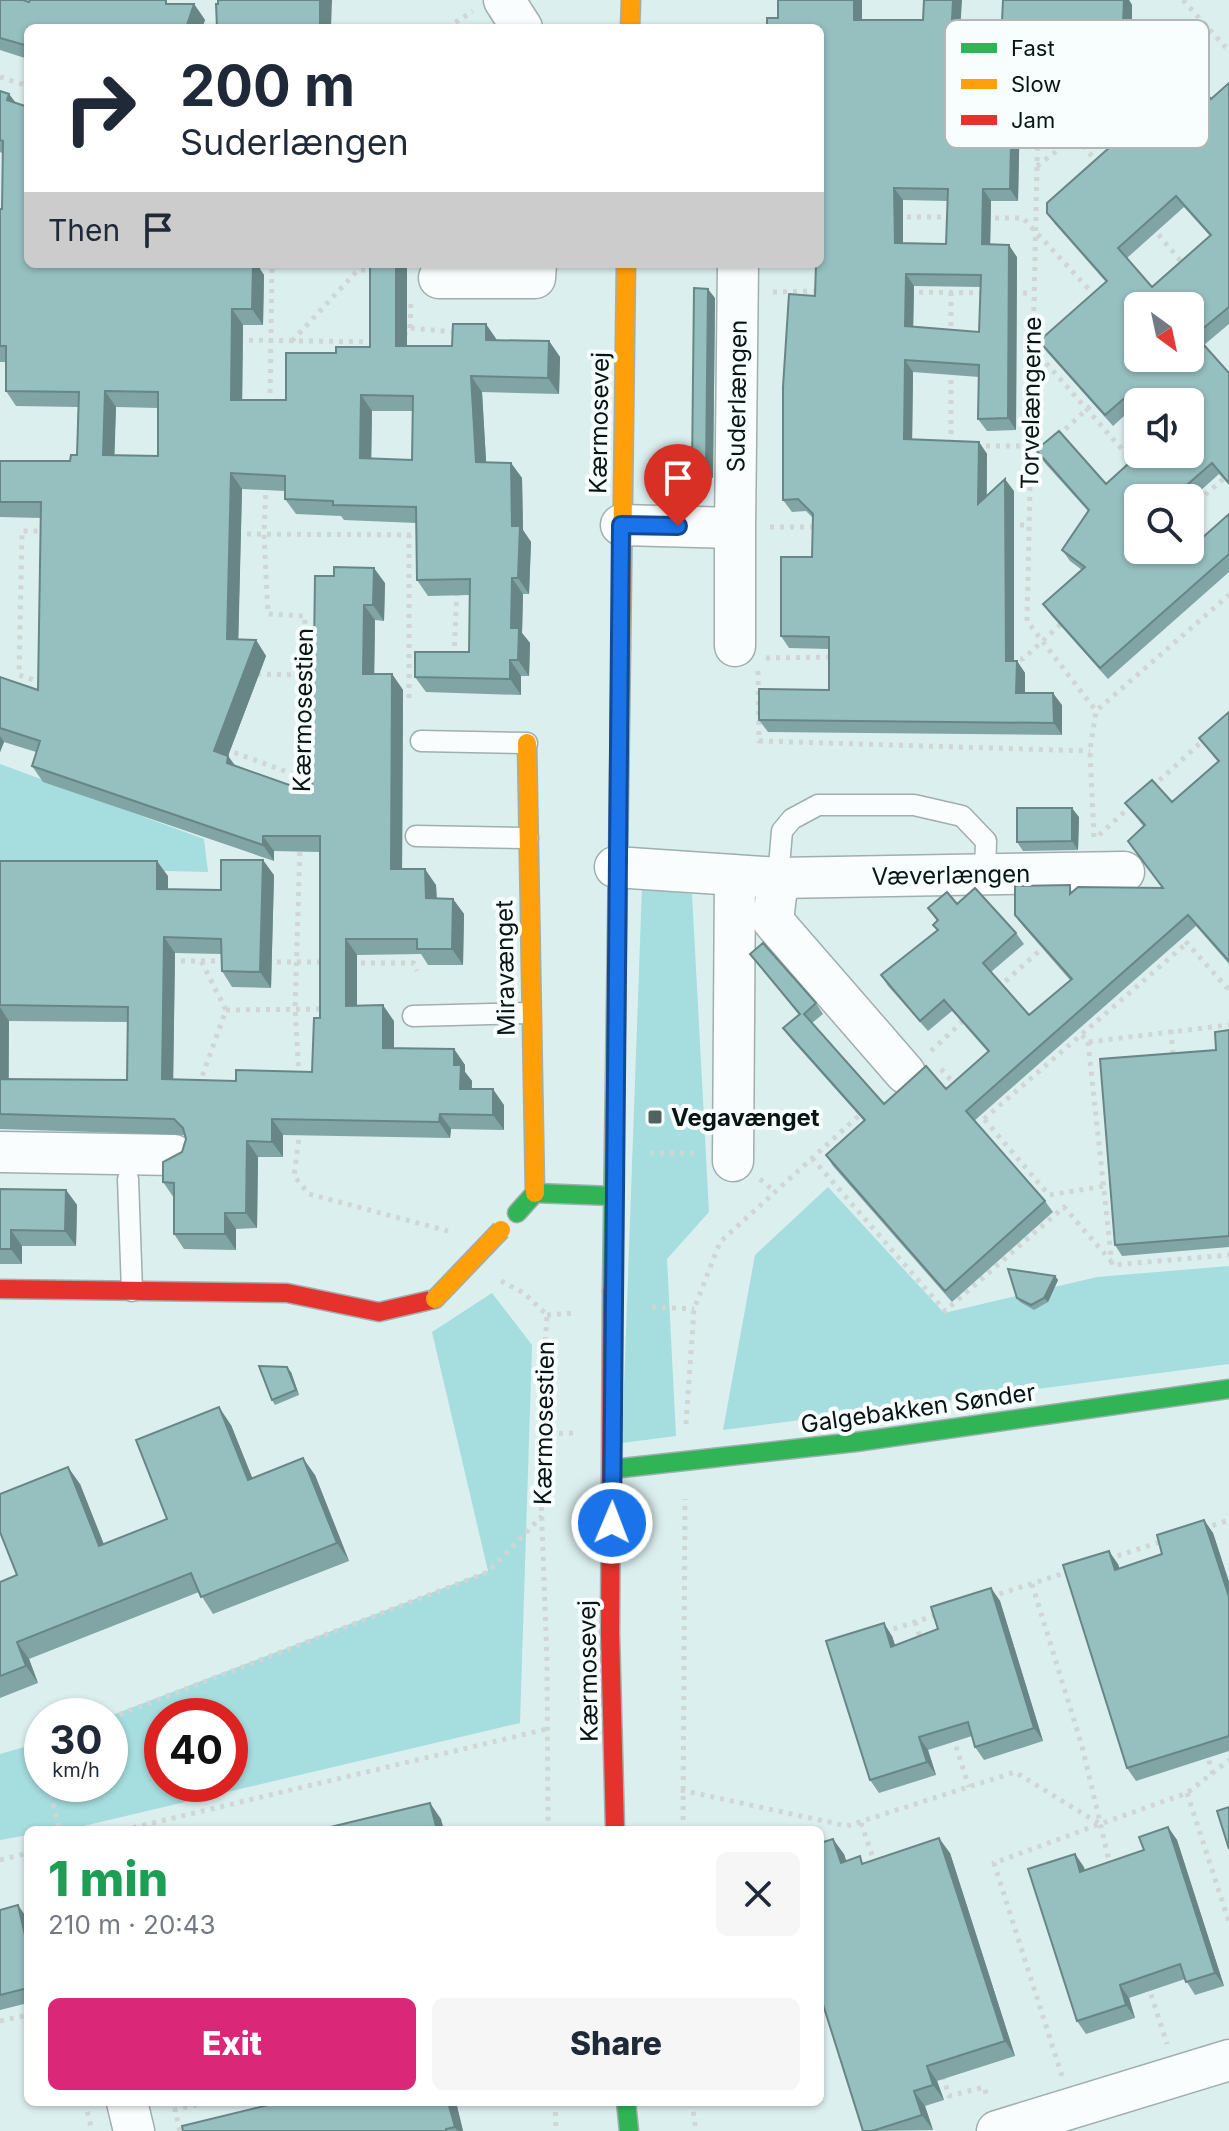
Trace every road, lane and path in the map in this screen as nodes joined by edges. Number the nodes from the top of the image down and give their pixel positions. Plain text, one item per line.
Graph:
1 (504, 0) edge
2 (631, 0) edge
3 (1183, 0) edge
4 (1201, 20) edge
5 (519, 24) edge
6 (630, 24) edge
7 (1209, 29) edge
8 (1229, 51) edge
9 (0, 77) edge
10 (24, 85) edge
11 (1037, 148) edge
12 (1062, 148) edge
13 (1085, 148) edge
14 (1036, 167) junction
15 (1105, 172) edge
16 (951, 201) edge
17 (893, 217) edge
18 (950, 217) junction
19 (965, 217) edge
20 (980, 218) edge
21 (1144, 218) edge
22 (1034, 230) junction
23 (272, 268) edge
24 (536, 268) edge
25 (626, 268) edge
26 (385, 271) edge
27 (1193, 275) edge
28 (439, 278) dead end
29 (738, 279) edge
30 (834, 291) edge
31 (893, 292) edge
32 (951, 292) junction
33 (992, 293) edge
34 (1005, 293) edge
35 (1032, 293) junction
36 (1107, 309) edge
37 (465, 324) edge
38 (951, 338) edge
39 (227, 340) edge
40 (273, 340) junction
41 (292, 341) junction
42 (382, 342) edge
43 (397, 342) edge
44 (1032, 347) junction
45 (951, 369) edge
46 (1109, 388) edge
47 (1087, 409) junction
48 (270, 415) edge
49 (1054, 440) edge
50 (936, 445) edge
51 (951, 445) junction
52 (1031, 446) junction
53 (1042, 450) edge
54 (1031, 460) junction
55 (267, 474) edge
56 (1229, 474) edge
57 (1145, 476) edge
58 (1204, 496) edge
59 (621, 525) junction
60 (1001, 525) edge
61 (1029, 525) junction
62 (819, 527) edge
63 (735, 528) junction
64 (52, 531) edge
65 (233, 533) edge
66 (264, 534) junction
67 (409, 535) junction
68 (434, 535) edge
69 (457, 580) edge
70 (1229, 595) edge
71 (1063, 622) edge
72 (1040, 642) junction
73 (735, 646) dead end
74 (833, 657) edge
75 (1008, 659) edge
76 (454, 668) edge
77 (247, 673) edge
78 (304, 675) junction
79 (48, 685) edge
80 (409, 698) dead end
81 (1096, 711) junction
82 (1218, 728) edge
83 (421, 741) dead end
84 (527, 743) joint
85 (222, 748) edge
86 (1090, 751) junction
87 (301, 777) junction
88 (1150, 789) edge
89 (1139, 799) edge
90 (301, 808) edge
91 (416, 836) dead end
92 (300, 838) edge
93 (528, 838) junction
94 (615, 867) junction
95 (1124, 872) dead end
96 (985, 874) junction
97 (735, 875) junction
98 (778, 878) junction
99 (1170, 924) edge
100 (1187, 943) junction
101 (170, 961) edge
102 (201, 961) junction
103 (228, 961) edge
104 (256, 962) edge
105 (297, 962) junction
106 (327, 962) edge
107 (341, 963) edge
108 (417, 971) edge
109 (1229, 990) edge
110 (337, 1008) edge
111 (295, 1009) junction
112 (226, 1010) junction
113 (530, 1013) junction
114 (413, 1016) dead end
115 (1229, 1025) edge
116 (1171, 1030) junction
117 (1082, 1035) junction
118 (1088, 1042) junction
119 (1174, 1059) edge
120 (916, 1063) joint
121 (300, 1081) edge
122 (195, 1097) edge
123 (965, 1097) edge
124 (975, 1108) edge
125 (984, 1119) junction
126 (300, 1129) edge
127 (1000, 1138) junction
128 (988, 1148) edge
129 (0, 1152) edge
130 (649, 1153) dead end
131 (174, 1155) edge
132 (721, 1157) joint
133 (812, 1158) dead end
134 (128, 1179) dead end
135 (1119, 1184) edge
136 (1104, 1185) junction
137 (535, 1193) junction
138 (613, 1196) junction
139 (457, 1240) dead end
140 (720, 1242) dead end
141 (994, 1250) edge
142 (1229, 1255) edge
143 (1003, 1260) junction
144 (1111, 1261) junction
145 (498, 1279) dead end
146 (0, 1289) edge
147 (132, 1291) junction
148 (652, 1307) dead end
149 (694, 1309) junction
150 (583, 1312) dead end
151 (547, 1315) junction
152 (1229, 1389) edge
153 (686, 1427) dead end
154 (578, 1433) dead end
155 (539, 1434) junction
156 (613, 1469) junction
157 (685, 1497) dead end
158 (542, 1516) junction
159 (1229, 1520) edge
160 (1200, 1530) edge
161 (1171, 1539) edge
162 (1141, 1549) junction
163 (1100, 1562) edge
164 (1146, 1564) edge
165 (1073, 1570) edge
166 (1032, 1584) junction
167 (981, 1600) edge
168 (941, 1613) edge
169 (915, 1622) junction
170 (873, 1636) edge
171 (925, 1652) edge
172 (128, 1711) edge
173 (949, 1727) edge
174 (547, 1729) junction
175 (1203, 1744) edge
176 (1229, 1760) edge
177 (1213, 1774) junction
178 (969, 1787) junction
179 (681, 1790) junction
180 (1187, 1793) junction
181 (53, 1802) edge
182 (861, 1823) junction
183 (1100, 1824) junction
184 (58, 1826) edge
185 (140, 1826) edge
186 (548, 1826) edge
187 (615, 1826) edge
188 (683, 1826) edge
189 (24, 1854) edge
190 (0, 1860) edge
191 (876, 1868) edge
192 (1115, 1880) edge
193 (1229, 1922) edge
194 (1143, 1970) edge
195 (24, 2016) edge
196 (0, 2021) edge
197 (1229, 2060) edge
198 (940, 2066) edge
199 (1177, 2076) junction
200 (86, 2106) edge
201 (128, 2106) edge
202 (174, 2106) edge
203 (192, 2106) edge
204 (555, 2106) edge
205 (626, 2106) edge
206 (693, 2106) edge
207 (1072, 2107) junction
208 (175, 2110) junction
209 (92, 2131) edge
210 (134, 2131) edge
211 (180, 2131) edge
212 (556, 2131) edge
213 (629, 2131) edge
214 (696, 2131) edge
215 (997, 2131) edge

1 - 5 street
2 - 6 street
3 - 4 path
7 - 8 path
9 - 10 path
11 - 14 path, Torvelængerne
12 - 14 path
13 - 15 path
14 - 22 path, Torvelængerne
16 - 18 path
17 - 18 path
18 - 19 path
20 - 22 path
21 - 27 path
22 - 35 path, Torvelængerne
22 - 36 path
23 - 40 path
24 - 28 street
25 - 59 street, Kærmosevej
26 - 41 path
29 - 30 path
29 - 63 street, Suderlængen
31 - 32 path
32 - 33 path
32 - 38 path
34 - 35 path
35 - 44 path, Torvelængerne
37 - 43 path
39 - 40 path
40 - 41 path
40 - 48 path
41 - 42 path
44 - 47 path
44 - 52 path, Torvelængerne
45 - 51 path
46 - 47 path
47 - 49 path
47 - 57 path
50 - 51 path
51 - 52 path
52 - 54 path, Torvelængerne
53 - 54 path
54 - 61 path, Torvelængerne
55 - 66 path, Kærmosestien
56 - 58 path
59 - 63 street
59 - 94 street, Kærmosevej
60 - 61 path
61 - 72 path, Torvelængerne
62 - 63 path
63 - 73 street, Suderlængen
64 - 79 path
65 - 66 path
66 - 67 path
66 - 78 path, Kærmosestien
67 - 68 path
67 - 80 path
69 - 76 path
70 - 81 path
71 - 72 path
72 - 75 path
72 - 81 path, Torvelængerne
74 - 86 path
77 - 78 path
78 - 87 path, Kærmosestien
81 - 86 path
82 - 88 path
83 - 84 lane
84 - 93 street, Miravænget
85 - 87 path
86 - 89 path
87 - 90 path, Kærmosestien
91 - 93 lane
92 - 105 path
93 - 113 street, Miravænget
94 - 97 street, Væverlængen
94 - 138 street, Kærmosevej
95 - 96 street, Væverlængen
96 - 98 street, Væverlængen
96 - 98 lane
97 - 98 street, Væverlængen
97 - 132 street
98 - 120 street
99 - 100 path
100 - 109 path
100 - 117 path
101 - 102 path
102 - 103 path
102 - 112 path
104 - 105 path
105 - 106 path
105 - 111 path
107 - 108 path
110 - 111 path
111 - 112 path
111 - 121 path
112 - 122 path
113 - 114 lane
113 - 137 street, Miravænget
115 - 116 path
116 - 118 path
116 - 119 path
117 - 118 path
117 - 125 path
118 - 136 path
120 - 123 path
124 - 125 path
125 - 127 path
126 - 139 path
127 - 128 path
127 - 136 path
129 - 131 street
130 - 132 path
133 - 143 path
134 - 147 lane
135 - 136 path
136 - 144 path
137 - 138 street
137 - 147 street, bridge
138 - 156 street, Kærmosevej
140 - 149 path
141 - 143 path
142 - 144 path
143 - 144 path
145 - 151 path, Kærmosestien
146 - 147 street
148 - 149 path
149 - 153 path
150 - 151 path
151 - 155 path, Kærmosestien
152 - 156 street, Galgebakken Sønder
154 - 155 path
155 - 158 path, Kærmosestien
156 - 187 street, Kærmosevej
157 - 179 path
158 - 172 path
158 - 174 path, Kærmosestien
159 - 160 path
161 - 162 path
162 - 163 path
162 - 164 path
165 - 166 path
166 - 167 path
166 - 183 path
168 - 169 path
169 - 170 path
169 - 171 path
173 - 178 path
174 - 185 path
174 - 186 path, Kærmosestien
175 - 177 path
176 - 177 path
177 - 180 path
178 - 182 path
178 - 183 path
179 - 182 path
179 - 188 path
180 - 183 path
180 - 193 path
181 - 184 path
182 - 191 path
183 - 192 path
183 - 207 path
189 - 190 path
194 - 199 path
195 - 196 path
197 - 199 street
198 - 215 path
199 - 207 street
200 - 209 path
201 - 210 street
202 - 208 path
203 - 208 path
204 - 212 path
205 - 213 street
206 - 214 path
207 - 215 street
208 - 211 path

